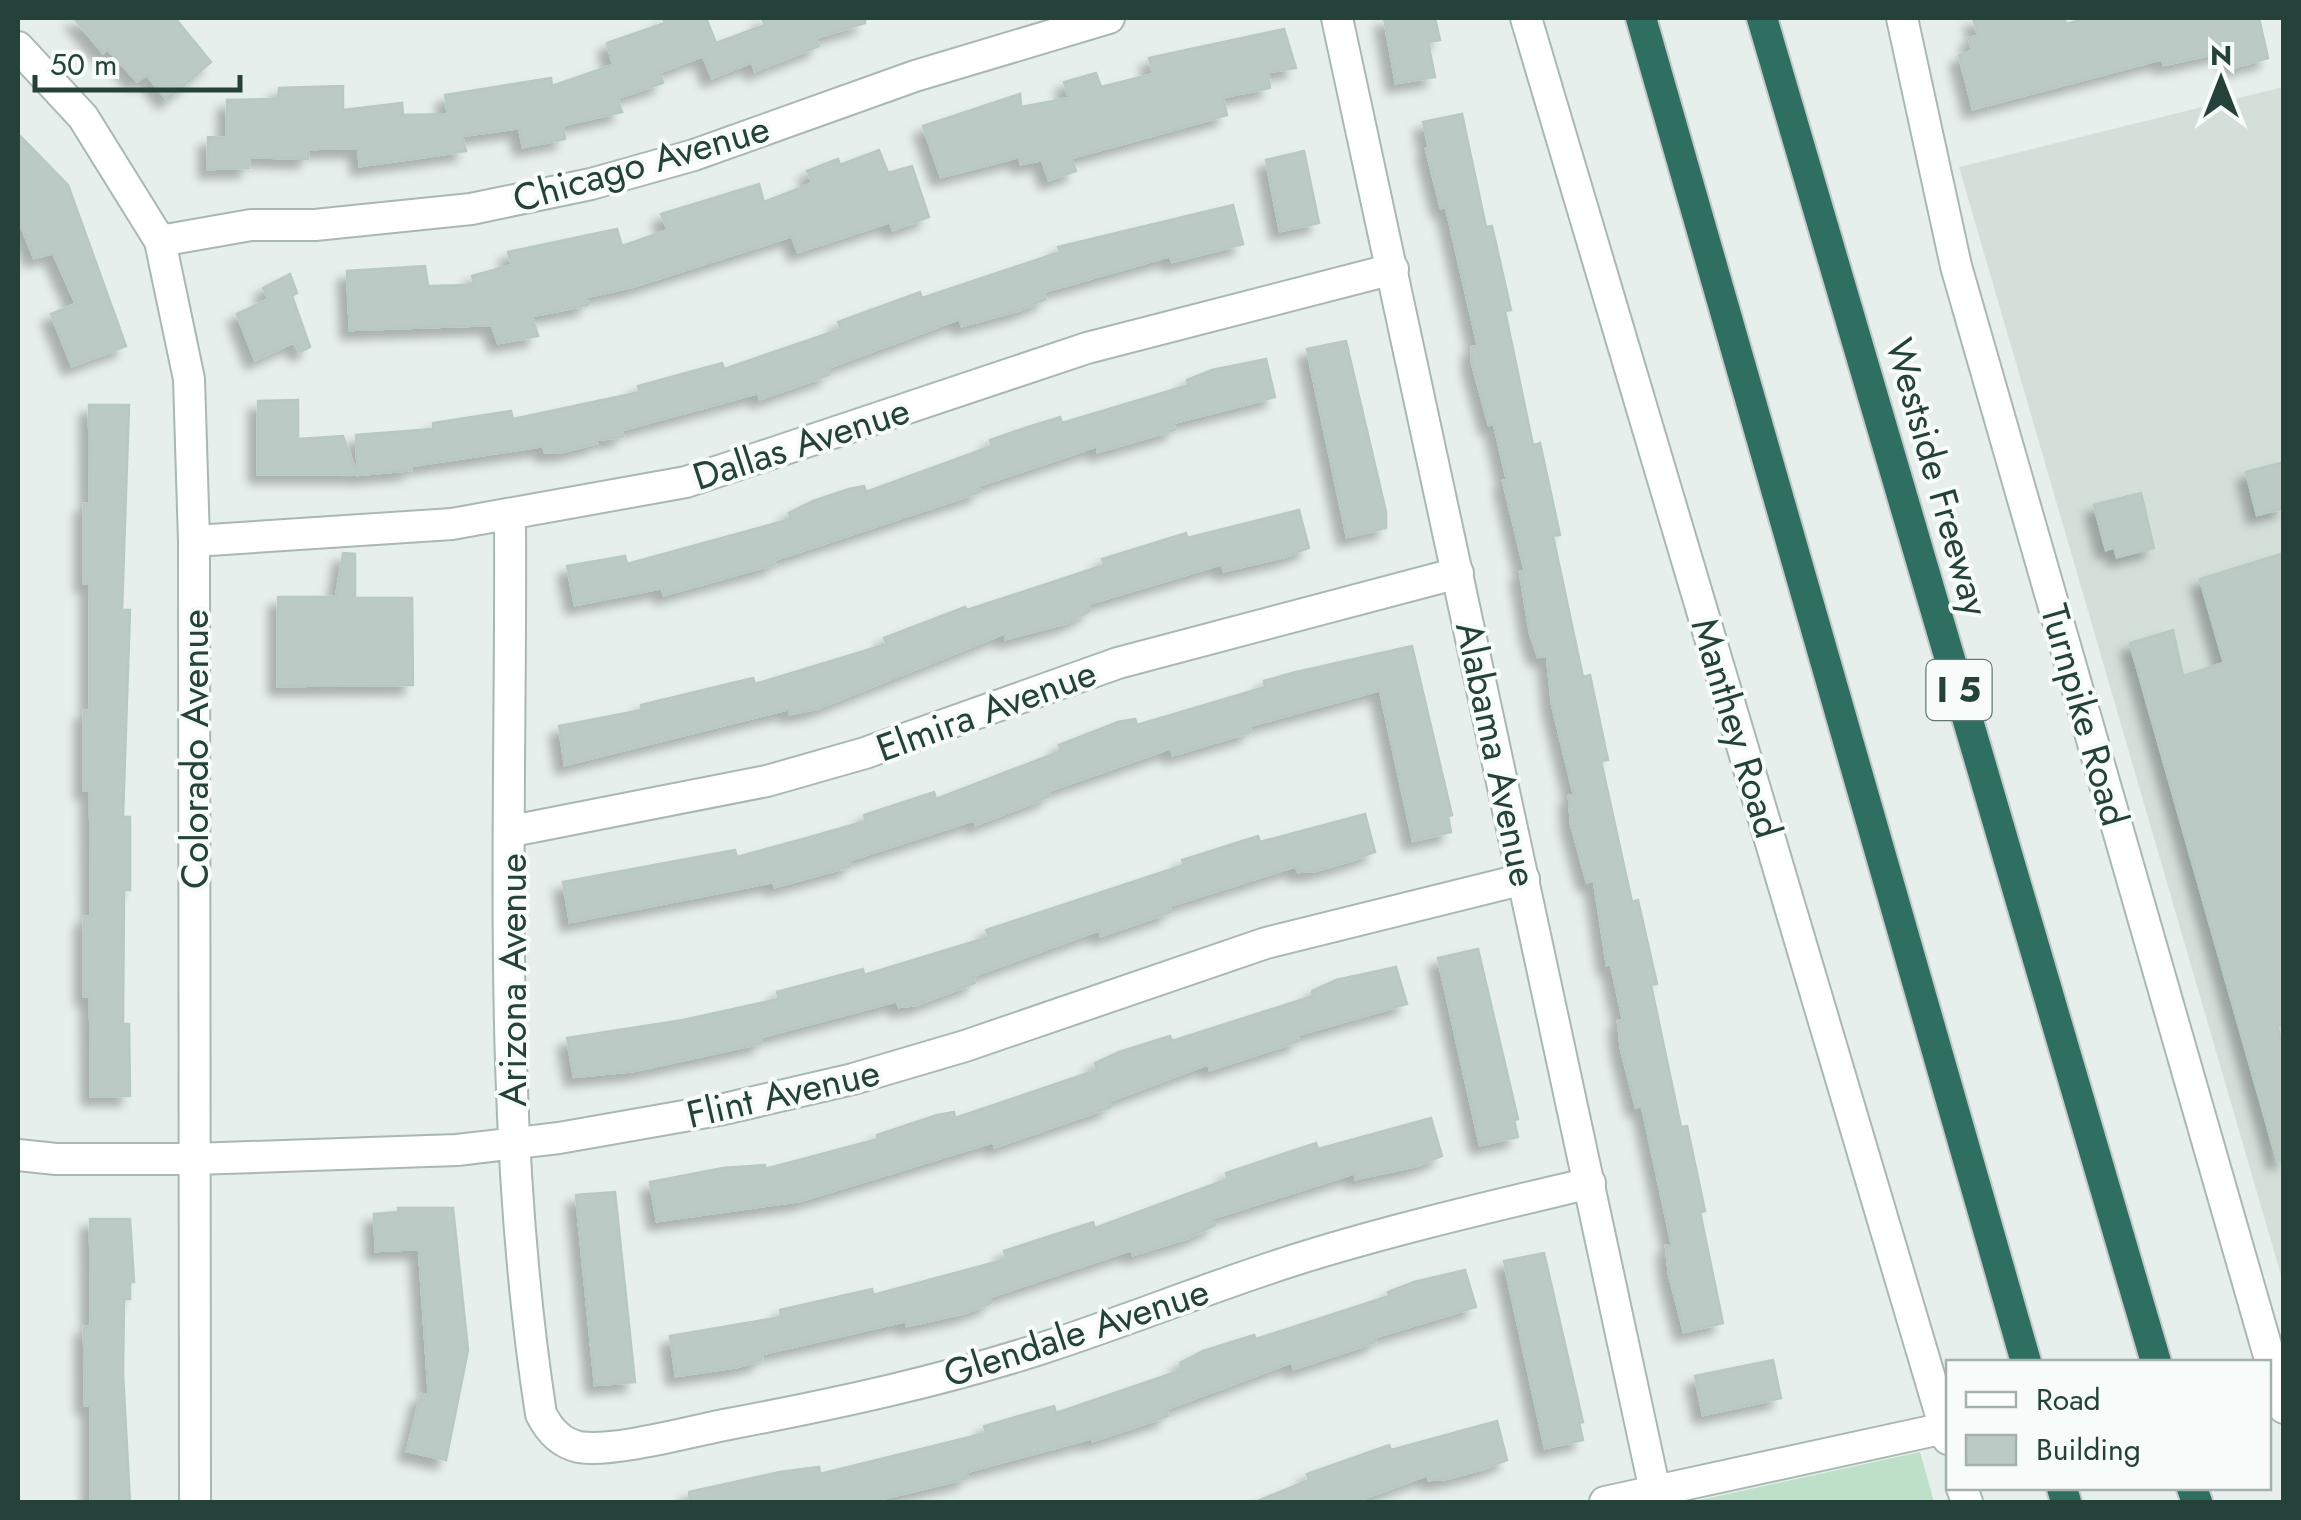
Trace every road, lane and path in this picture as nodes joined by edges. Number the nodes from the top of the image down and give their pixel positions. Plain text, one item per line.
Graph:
1 (1109, 18) edge
2 (1336, 18) edge
3 (1526, 18) edge
4 (1762, 18) edge
5 (1902, 18) edge
6 (1642, 20) edge
7 (18, 47) edge
8 (160, 240) junction
9 (1393, 268) junction
10 (510, 516) junction
11 (194, 541) junction
12 (1458, 573) junction
13 (512, 831) junction
14 (1524, 879) junction
15 (514, 1144) junction
16 (18, 1155) edge
17 (194, 1158) junction
18 (1590, 1184) junction
19 (2025, 1360) edge
20 (2155, 1360) edge
21 (2270, 1360) edge
22 (2271, 1363) edge
23 (2284, 1408) edge
24 (1946, 1431) edge
25 (1946, 1434) edge
26 (558, 1438) joint
27 (1655, 1491) junction
28 (195, 1502) edge
29 (1605, 1502) edge

1 - 8 street, Chicago Avenue
2 - 9 street, Alabama Avenue
3 - 24 street, Manthey Road
4 - 20 highway, Westside Freeway / I 5
5 - 21 street, Turnpike Road
6 - 19 highway
7 - 8 street, Colorado Avenue
8 - 11 street, Colorado Avenue
9 - 10 street, Dallas Avenue
9 - 12 street, Alabama Avenue
10 - 11 street, Dallas Avenue
10 - 13 street, Arizona Avenue
11 - 17 street, Colorado Avenue
12 - 13 street, Elmira Avenue
12 - 14 street, Alabama Avenue
13 - 15 street, Arizona Avenue
14 - 15 street, Flint Avenue
14 - 18 street, Alabama Avenue
15 - 17 street, Flint Avenue
15 - 26 street, Arizona Avenue
16 - 17 street, Flint Avenue
17 - 28 street, Colorado Avenue
18 - 26 street, Glendale Avenue
18 - 27 street, Alabama Avenue
22 - 23 street, Turnpike Road
25 - 27 street
27 - 29 street

